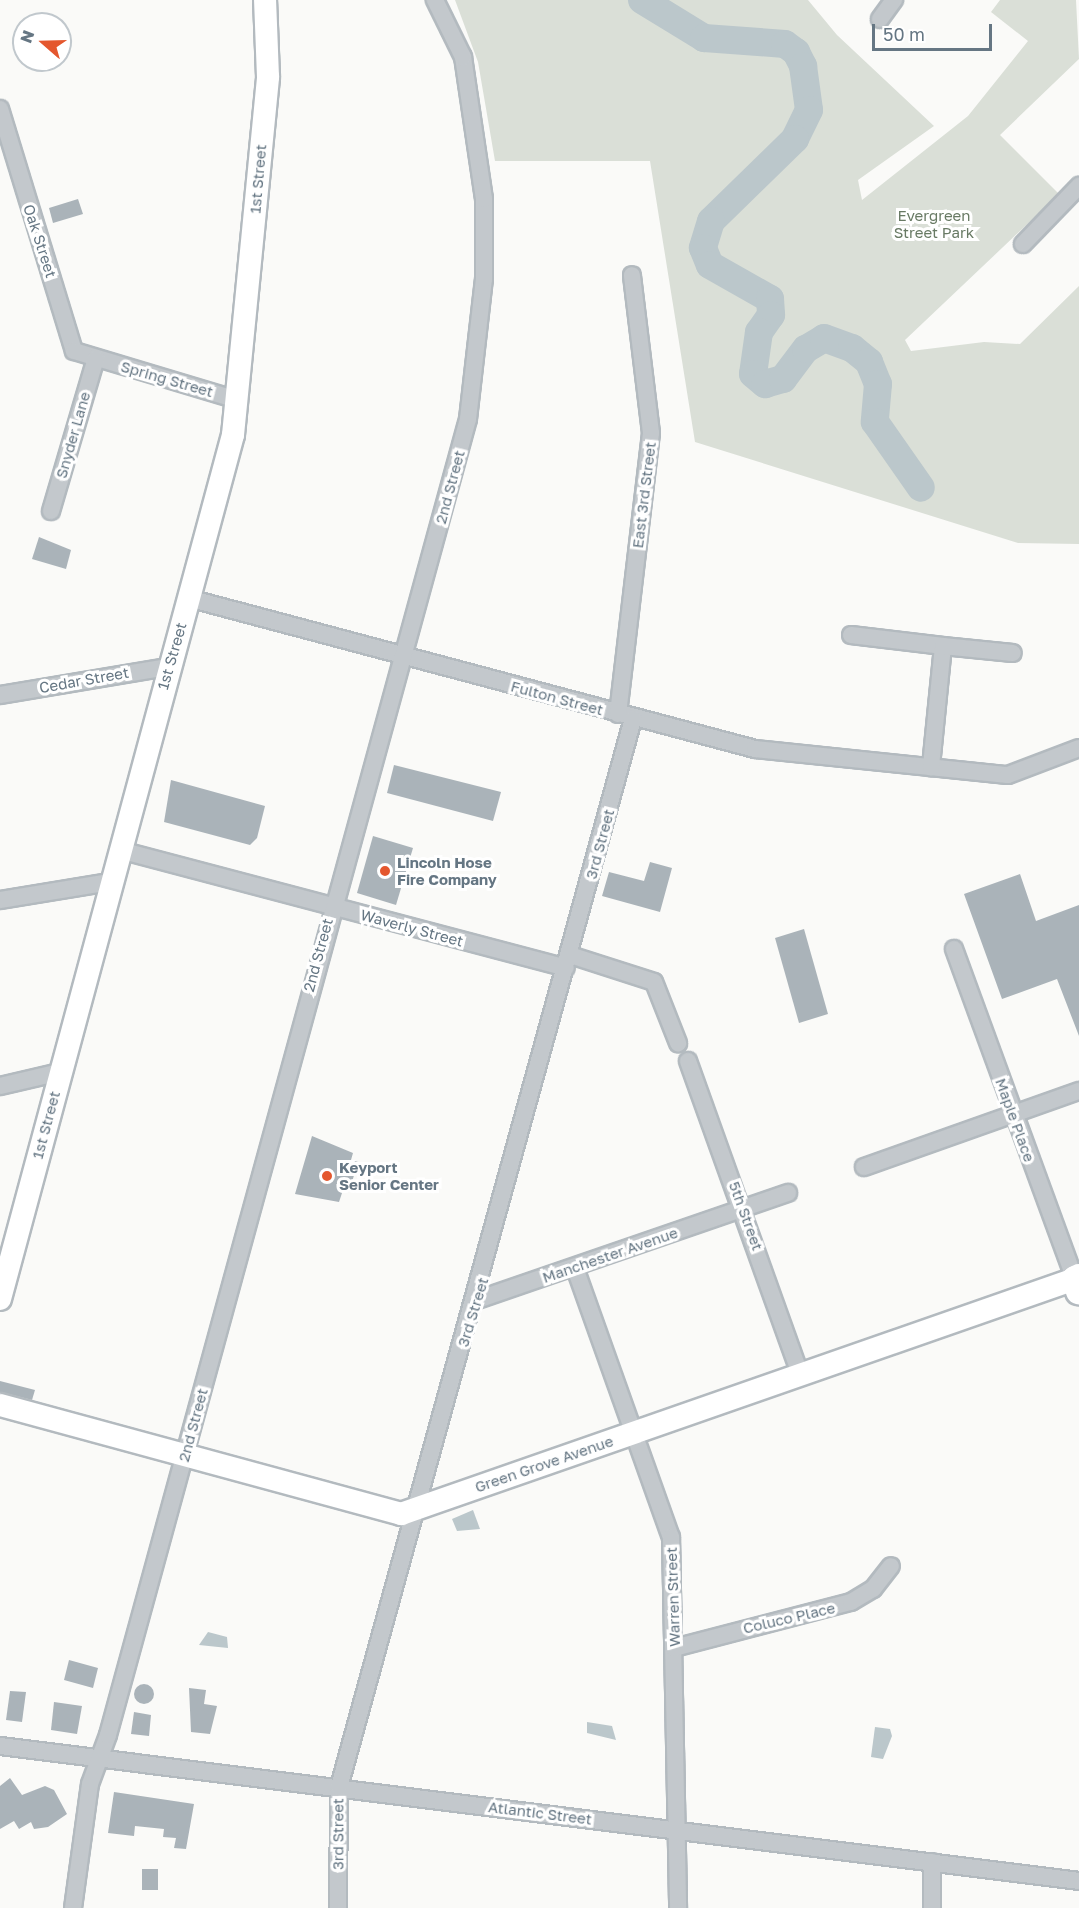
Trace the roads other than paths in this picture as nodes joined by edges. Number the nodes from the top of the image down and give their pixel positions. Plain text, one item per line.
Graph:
1 (283, 0) edge
2 (435, 0) edge
3 (894, 0) edge
4 (266, 9) edge
5 (880, 19) dead end
6 (0, 109) edge
7 (1079, 186) edge
8 (1023, 244) dead end
9 (632, 275) dead end
10 (96, 358) junction
11 (237, 399) junction
12 (51, 511) dead end
13 (188, 598) junction
14 (851, 635) dead end
15 (943, 646) junction
16 (1013, 653) dead end
17 (404, 656) junction
18 (168, 667) junction
19 (0, 695) edge
20 (626, 717) junction
21 (1079, 748) edge
22 (931, 767) junction
23 (120, 850) junction
24 (110, 882) junction
25 (0, 900) edge
26 (331, 906) junction
27 (954, 949) dead end
28 (568, 962) junction
29 (678, 1042) dead end
30 (688, 1061) dead end
31 (60, 1072) junction
32 (0, 1086) edge
33 (1079, 1091) edge
34 (1012, 1115) junction
35 (864, 1167) dead end
36 (788, 1193) dead end
37 (743, 1208) junction
38 (575, 1268) junction
39 (1078, 1282) edge
40 (0, 1299) edge
41 (477, 1300) junction
42 (800, 1373) junction
43 (0, 1405) edge
44 (634, 1432) junction
45 (185, 1454) junction
46 (418, 1508) junction
47 (891, 1566) dead end
48 (674, 1648) junction
49 (0, 1746) edge
50 (99, 1758) junction
51 (339, 1787) junction
52 (676, 1831) junction
53 (932, 1862) junction
54 (1079, 1881) edge
55 (73, 1908) edge
56 (338, 1908) edge
57 (678, 1908) edge
58 (932, 1908) edge

1 - 4 main road
2 - 17 street, 2nd Street
3 - 5 street
4 - 11 main road, 1st Street
6 - 10 street, Oak Street
7 - 8 street
9 - 20 street, East 3rd Street
10 - 11 street, Spring Street
10 - 12 street, Snyder Lane
11 - 13 main road, 1st Street
13 - 17 street, Fulton Street
13 - 18 main road, 1st Street
14 - 15 street
15 - 16 street
15 - 22 street
17 - 20 street, Fulton Street
17 - 26 street, 2nd Street
18 - 19 street, Cedar Street
18 - 23 main road, 1st Street
20 - 22 street, Fulton Street
20 - 28 street, 3rd Street
21 - 22 street, Fulton Street
23 - 24 main road, 1st Street
23 - 26 street, Waverly Street
24 - 25 street
24 - 31 main road, 1st Street
26 - 28 street, Waverly Street
26 - 45 street, 2nd Street
27 - 34 street, Maple Place
28 - 29 street, Waverly Street
28 - 41 street, 3rd Street
30 - 37 street, 5th Street
31 - 32 street
31 - 40 main road, 1st Street
33 - 34 street
34 - 35 street
34 - 39 street, Maple Place
36 - 37 street, Manchester Avenue
37 - 38 street, Manchester Avenue
37 - 42 street, 5th Street
38 - 41 street, Manchester Avenue
38 - 44 street, Warren Street
39 - 42 main road, Green Grove Avenue
41 - 46 street, 3rd Street
42 - 44 main road, Green Grove Avenue
43 - 45 main road, Green Grove Avenue
44 - 46 main road, Green Grove Avenue
44 - 48 street, Warren Street
45 - 46 main road, Green Grove Avenue
45 - 50 street, 2nd Street
46 - 51 street, 3rd Street
47 - 48 street, Coluco Place
48 - 52 street, Warren Street
49 - 50 street, Atlantic Street
50 - 51 street, Atlantic Street
50 - 55 street, 2nd Street
51 - 52 street, Atlantic Street
51 - 56 street, 3rd Street
52 - 53 street, Atlantic Street
52 - 57 street, Warren Street
53 - 54 street, Atlantic Street
53 - 58 street

